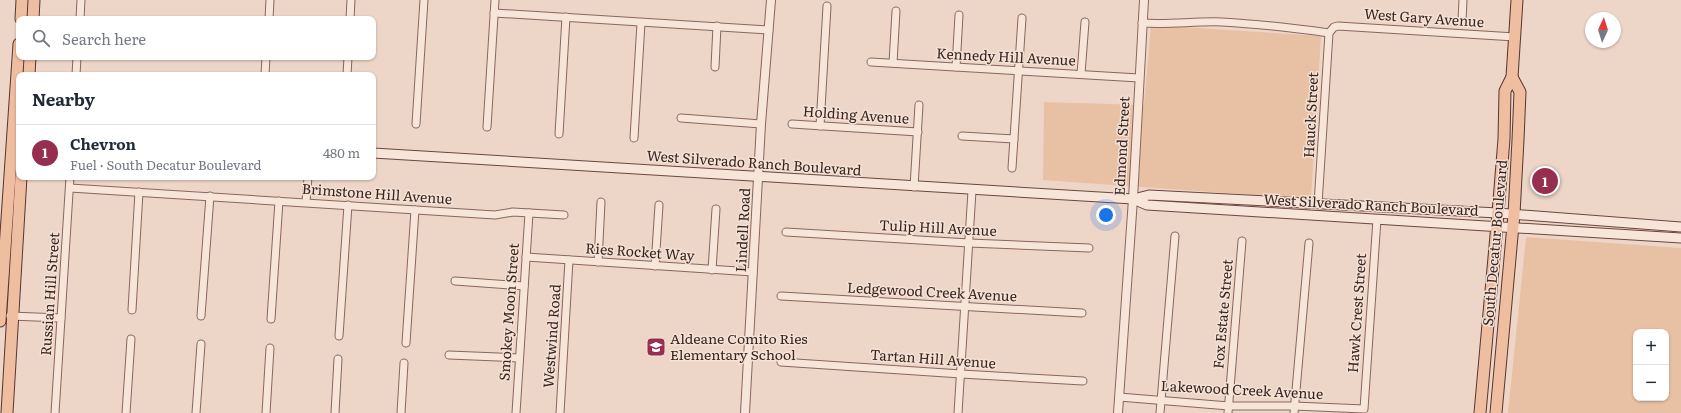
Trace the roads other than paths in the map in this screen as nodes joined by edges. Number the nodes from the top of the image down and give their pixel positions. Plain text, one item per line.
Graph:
1 (22, 0) edge
2 (34, 0) edge
3 (81, 0) edge
4 (270, 0) edge
5 (351, 0) edge
6 (424, 0) edge
7 (495, 0) edge
8 (771, 0) edge
9 (1144, 0) edge
10 (1463, 0) edge
11 (1517, 0) edge
12 (827, 6) dead end
13 (896, 11) dead end
14 (494, 13) junction
15 (959, 15) dead end
16 (21, 16) edge
17 (33, 16) edge
18 (80, 16) edge
19 (269, 16) edge
20 (350, 16) edge
21 (566, 17) junction
22 (1022, 18) dead end
23 (1462, 21) dead end
24 (1084, 22) dead end
25 (641, 23) junction
26 (1142, 23) junction
27 (717, 26) junction
28 (769, 30) junction
29 (1330, 31) junction
30 (1515, 37) junction
31 (18, 60) edge
32 (30, 60) edge
33 (77, 60) edge
34 (266, 60) edge
35 (348, 60) edge
36 (871, 62) dead end
37 (893, 63) junction
38 (715, 67) dead end
39 (956, 67) junction
40 (1018, 70) junction
41 (18, 72) edge
42 (29, 72) edge
43 (76, 72) edge
44 (265, 72) edge
45 (347, 72) edge
46 (1081, 74) junction
47 (1512, 77) junction
48 (1139, 78) junction
49 (919, 105) dead end
50 (681, 118) dead end
51 (16, 122) edge
52 (416, 124) dead end
53 (761, 124) junction
54 (792, 124) dead end
55 (820, 126) junction
56 (487, 127) dead end
57 (918, 132) junction
58 (559, 134) dead end
59 (962, 136) dead end
60 (16, 138) edge
61 (634, 138) dead end
62 (1014, 139) junction
63 (376, 153) edge
64 (1012, 168) dead end
65 (759, 177) junction
66 (21, 180) edge
67 (70, 180) edge
68 (308, 180) edge
69 (914, 187) junction
70 (70, 188) junction
71 (972, 191) junction
72 (139, 192) junction
73 (210, 196) junction
74 (1133, 199) junction
75 (279, 201) junction
76 (306, 202) junction
77 (601, 202) dead end
78 (1318, 204) junction
79 (348, 205) junction
80 (659, 205) dead end
81 (716, 209) dead end
82 (415, 210) junction
83 (529, 213) junction
84 (1498, 213) junction
85 (1514, 214) junction
86 (564, 215) dead end
87 (1377, 219) junction
88 (1496, 226) junction
89 (1513, 227) junction
90 (1681, 227) edge
91 (786, 232) dead end
92 (1175, 236) dead end
93 (1681, 238) edge
94 (1242, 241) dead end
95 (969, 243) junction
96 (1309, 244) dead end
97 (1089, 248) dead end
98 (526, 257) junction
99 (569, 260) junction
100 (598, 262) junction
101 (654, 266) junction
102 (712, 270) junction
103 (753, 272) junction
104 (455, 281) dead end
105 (524, 286) junction
106 (781, 296) dead end
107 (965, 307) junction
108 (132, 310) dead end
109 (1082, 313) dead end
110 (0, 315) edge
111 (13, 316) junction
112 (201, 316) dead end
113 (61, 318) junction
114 (271, 319) dead end
115 (0, 321) edge
116 (339, 336) dead end
117 (131, 339) dead end
118 (406, 343) dead end
119 (201, 344) dead end
120 (270, 348) dead end
121 (449, 355) dead end
122 (519, 358) junction
123 (338, 359) dead end
124 (781, 362) dead end
125 (404, 363) dead end
126 (961, 374) junction
127 (1083, 381) dead end
128 (1119, 397) junction
129 (1161, 399) junction
130 (1229, 409) edge
131 (1294, 409) edge
132 (1364, 409) joint
133 (7, 413) edge
134 (55, 413) edge
135 (126, 413) edge
136 (196, 413) edge
137 (266, 413) edge
138 (335, 413) edge
139 (401, 413) edge
140 (516, 413) edge
141 (560, 413) edge
142 (745, 413) edge
143 (958, 413) edge
144 (1118, 413) edge
145 (1160, 413) edge
146 (1480, 413) edge
147 (1496, 413) edge

1 - 16 main road
2 - 17 main road
3 - 18 street
4 - 19 street
5 - 20 street
6 - 52 street
7 - 14 street
8 - 28 street, Lindell Road
9 - 26 street, Edmond Street
10 - 23 street
11 - 30 main road, South Decatur Boulevard
12 - 55 street
13 - 37 street
14 - 21 street
14 - 56 street
15 - 39 street
21 - 25 street
21 - 58 street
22 - 40 street
24 - 46 street
25 - 27 street
25 - 61 street
26 - 29 street, West Gary Avenue
26 - 48 street, Edmond Street
27 - 28 street
27 - 38 street
28 - 53 street, Lindell Road
29 - 30 street, West Gary Avenue
29 - 78 street, Hauck Street
30 - 47 main road, South Decatur Boulevard
31 - 41 main road
32 - 42 main road
33 - 43 street
34 - 44 street
35 - 45 street
36 - 37 street, Kennedy Hill Avenue
37 - 39 street, Kennedy Hill Avenue
39 - 40 street, Kennedy Hill Avenue
40 - 46 street, Kennedy Hill Avenue
40 - 62 street
46 - 48 street, Kennedy Hill Avenue
47 - 84 main road, South Decatur Boulevard
47 - 85 main road, South Decatur Boulevard
48 - 74 street, Edmond Street
49 - 57 street
50 - 53 street
51 - 60 main road
53 - 65 street, Lindell Road
54 - 55 street, Holding Avenue
55 - 57 street, Holding Avenue
57 - 69 street
59 - 62 street
60 - 110 main road
62 - 64 street
63 - 65 main road, West Silverado Ranch Boulevard
65 - 69 main road, West Silverado Ranch Boulevard
65 - 103 street, Lindell Road
66 - 111 main road
67 - 70 street, Russian Hill Street
68 - 76 street
69 - 71 main road, West Silverado Ranch Boulevard
70 - 72 street, Brimstone Hill Avenue
70 - 113 street, Russian Hill Street
71 - 74 main road, West Silverado Ranch Boulevard
71 - 95 street
72 - 73 street, Brimstone Hill Avenue
72 - 108 street
73 - 75 street, Brimstone Hill Avenue
73 - 112 street
74 - 78 main road, West Silverado Ranch Boulevard
74 - 87 main road, West Silverado Ranch Boulevard
74 - 128 street, Edmond Street
75 - 76 street, Brimstone Hill Avenue
75 - 114 street
76 - 79 street, Brimstone Hill Avenue
77 - 100 street
78 - 84 main road, West Silverado Ranch Boulevard
79 - 82 street, Brimstone Hill Avenue
79 - 116 street
80 - 101 street
81 - 102 street
82 - 83 street, Brimstone Hill Avenue
82 - 118 street
83 - 86 street, Brimstone Hill Avenue
83 - 98 street, Smokey Moon Street
84 - 85 main road, West Silverado Ranch Boulevard
84 - 88 main road, South Decatur Boulevard
85 - 89 main road, South Decatur Boulevard
85 - 90 main road, West Silverado Ranch Boulevard
87 - 88 main road, West Silverado Ranch Boulevard
87 - 132 street, Hawk Crest Street
88 - 89 main road, West Silverado Ranch Boulevard
88 - 146 main road, South Decatur Boulevard
89 - 93 main road, West Silverado Ranch Boulevard
89 - 147 main road, South Decatur Boulevard
91 - 95 street, Tulip Hill Avenue
92 - 129 street
94 - 130 street, Fox Estate Street
95 - 97 street, Tulip Hill Avenue
95 - 107 street
96 - 131 street
98 - 99 street, Ries Rocket Way
98 - 105 street, Smokey Moon Street
99 - 100 street, Ries Rocket Way
99 - 141 street, Westwind Road
100 - 101 street, Ries Rocket Way
101 - 102 street, Ries Rocket Way
102 - 103 street, Ries Rocket Way
103 - 142 street, Lindell Road
104 - 105 street
105 - 122 street, Smokey Moon Street
106 - 107 street, Ledgewood Creek Avenue
107 - 109 street, Ledgewood Creek Avenue
107 - 126 street
110 - 111 street
110 - 115 main road
111 - 113 street
111 - 133 main road
113 - 134 street, Russian Hill Street
117 - 135 street
119 - 136 street
120 - 137 street
121 - 122 street
122 - 140 street, Smokey Moon Street
123 - 138 street
124 - 126 street, Tartan Hill Avenue
125 - 139 street
126 - 127 street, Tartan Hill Avenue
126 - 143 street
128 - 129 street, Lakewood Creek Avenue
128 - 144 street, Edmond Street
129 - 130 street, Lakewood Creek Avenue
129 - 145 street
130 - 131 street, Lakewood Creek Avenue
131 - 132 street, Lakewood Creek Avenue

